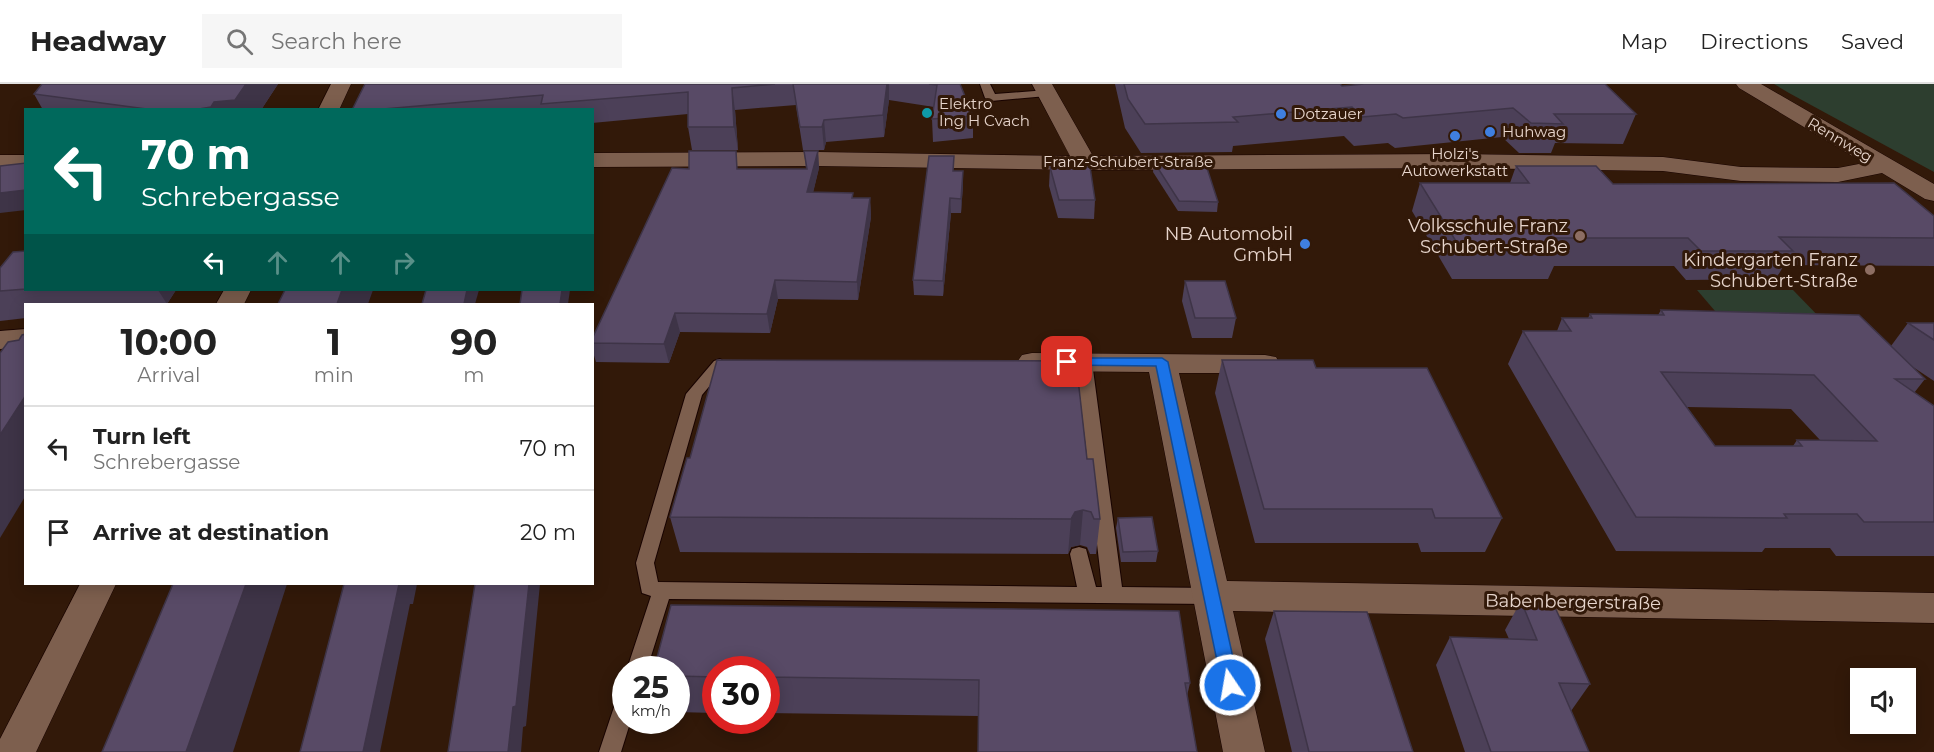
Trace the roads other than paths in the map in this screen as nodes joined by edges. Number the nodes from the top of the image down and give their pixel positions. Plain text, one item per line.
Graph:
1 (341, 84) edge
2 (985, 84) edge
3 (1746, 84) edge
4 (1044, 89) edge
5 (329, 108) edge
6 (594, 160) edge
7 (0, 162) edge
8 (24, 162) edge
9 (1085, 163) junction
10 (1883, 166) junction
11 (1934, 194) edge
12 (24, 338) edge
13 (0, 340) edge
14 (1084, 362) junction
15 (1162, 362) junction
16 (751, 363) edge
17 (1011, 363) edge
18 (720, 364) joint
19 (1290, 364) edge
20 (1079, 554) dead end
21 (98, 585) edge
22 (662, 591) junction
23 (1088, 594) junction
24 (1113, 595) junction
25 (1212, 596) junction
26 (1934, 608) edge
27 (641, 656) edge
28 (616, 734) edge
29 (15, 752) edge
30 (610, 752) edge
31 (1244, 752) edge

1 - 5 street
2 - 4 lane
3 - 10 street, Rennweg
4 - 9 street
6 - 9 street, Franz-Schubert-Straße
7 - 8 street
9 - 10 street, Franz-Schubert-Straße
10 - 11 street, Rennweg
12 - 13 street
14 - 15 street
14 - 17 street
14 - 24 lane
15 - 19 street
15 - 25 street
16 - 18 street
18 - 22 lane
20 - 23 lane
21 - 29 street
22 - 23 lane
22 - 27 lane
23 - 24 lane
24 - 25 lane
25 - 26 street, Babenbergerstraße
25 - 31 street
28 - 30 lane

